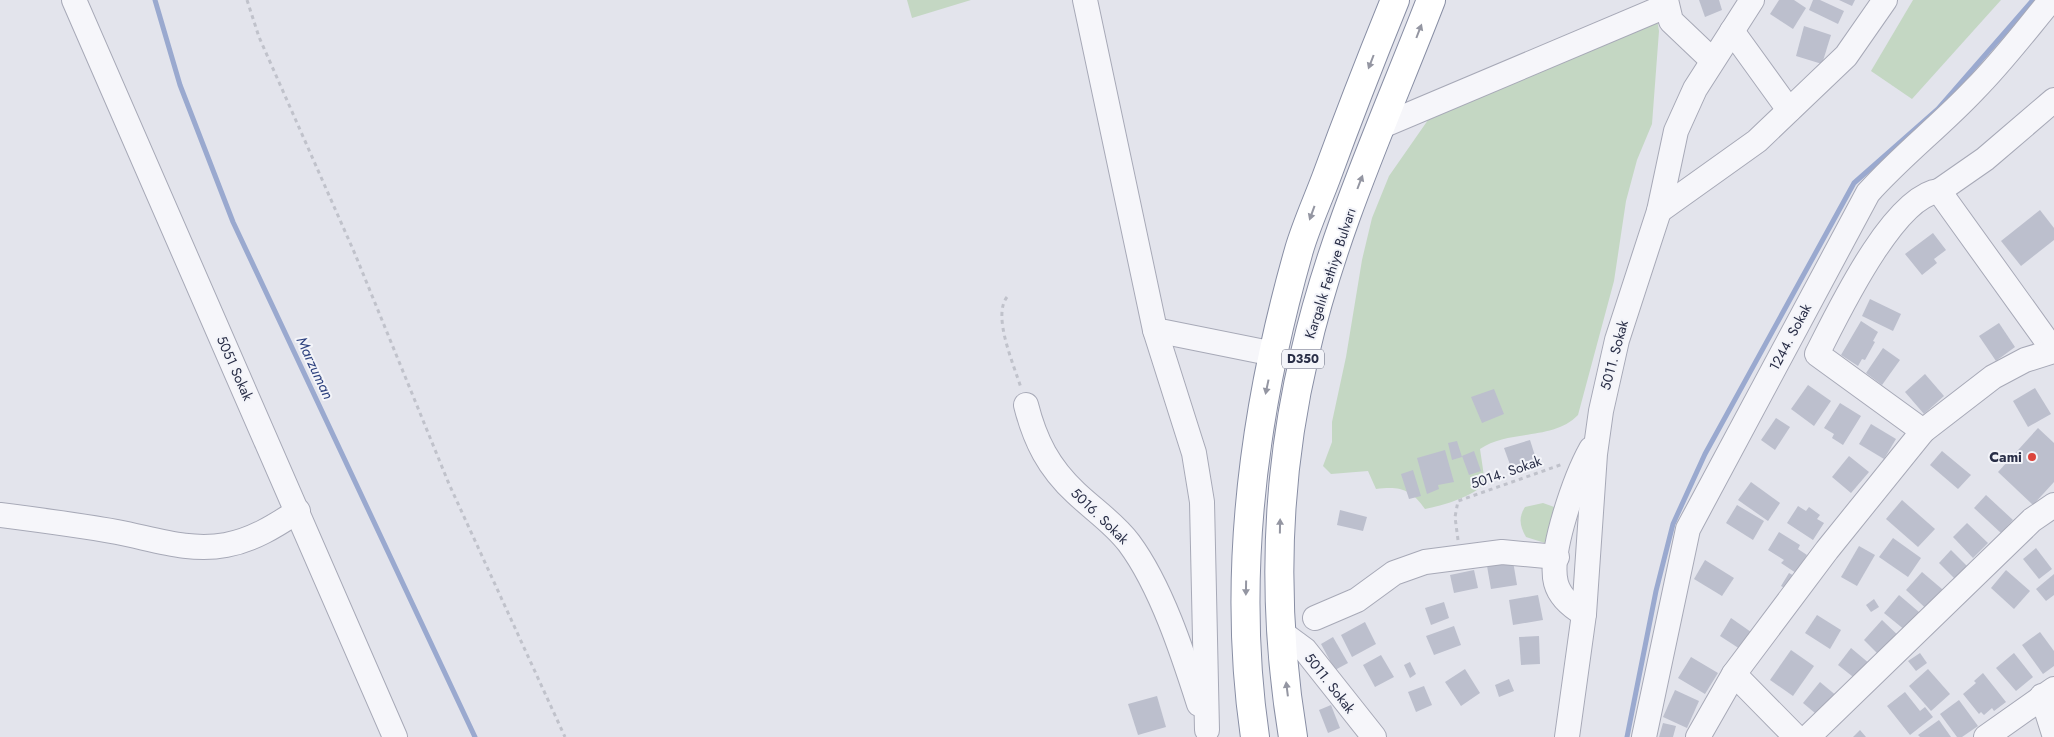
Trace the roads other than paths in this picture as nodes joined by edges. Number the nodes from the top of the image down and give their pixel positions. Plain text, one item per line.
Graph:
1 (74, 0) edge
2 (1085, 0) edge
3 (1395, 0) edge
4 (1431, 0) edge
5 (1752, 0) edge
6 (1885, 0) edge
7 (2051, 0) edge
8 (1666, 3) edge
9 (1732, 31) junction
10 (1712, 60) junction
11 (2054, 100) edge
12 (1789, 110) junction
13 (1382, 126) junction
14 (1985, 159) junction
15 (1939, 191) junction
16 (1658, 211) junction
17 (1957, 214) junction
18 (1155, 330) junction
19 (2054, 351) edge
20 (1274, 354) junction
21 (1026, 405) road end
22 (1924, 431) junction
23 (1592, 447) junction
24 (2054, 505) edge
25 (298, 511) junction
26 (0, 515) edge
27 (1557, 557) junction
28 (1584, 614) junction
29 (1315, 618) dead end
30 (1282, 633) junction
31 (1734, 674) junction
32 (2048, 692) edge
33 (1208, 734) edge
34 (2054, 734) edge
35 (395, 737) edge
36 (1255, 737) edge
37 (1293, 737) edge
38 (1374, 737) edge
39 (1567, 737) edge
40 (1644, 737) edge
41 (1698, 737) edge
42 (1796, 737) edge
43 (1808, 737) edge
44 (1986, 737) edge

1 - 25 street, 5051 Sokak
2 - 18 street
3 -> 20 highway, D350
13 -> 4 highway, Kargalık Fethiye Bulvarı / D350
5 - 9 street, 5011. Sokak
6 - 12 street
7 - 40 street, 1244. Sokak
8 - 10 street
8 - 13 street
9 - 10 street, 5011. Sokak
9 - 12 street
10 - 16 street, 5011. Sokak
11 - 14 street
12 - 16 street
30 -> 13 highway, Kargalık Fethiye Bulvarı / D350
14 - 15 street
14 - 17 street
15 - 17 street
15 - 22 street
16 - 23 street, 5011. Sokak
17 - 19 street
18 - 20 street
18 - 33 street
19 - 22 street
20 -> 36 highway, D350
21 - 33 street, 5016. Sokak
22 - 31 street
23 - 27 street
23 - 28 street, 5011. Sokak
24 - 43 street
25 - 26 street
25 - 35 street, 5051 Sokak
27 - 28 street
27 - 29 street
28 - 39 street, 5011. Sokak
37 -> 30 highway, Kargalık Fethiye Bulvarı / D350
30 - 38 street, 5011. Sokak
31 - 41 street
31 - 42 street
32 - 34 street
32 - 44 street

